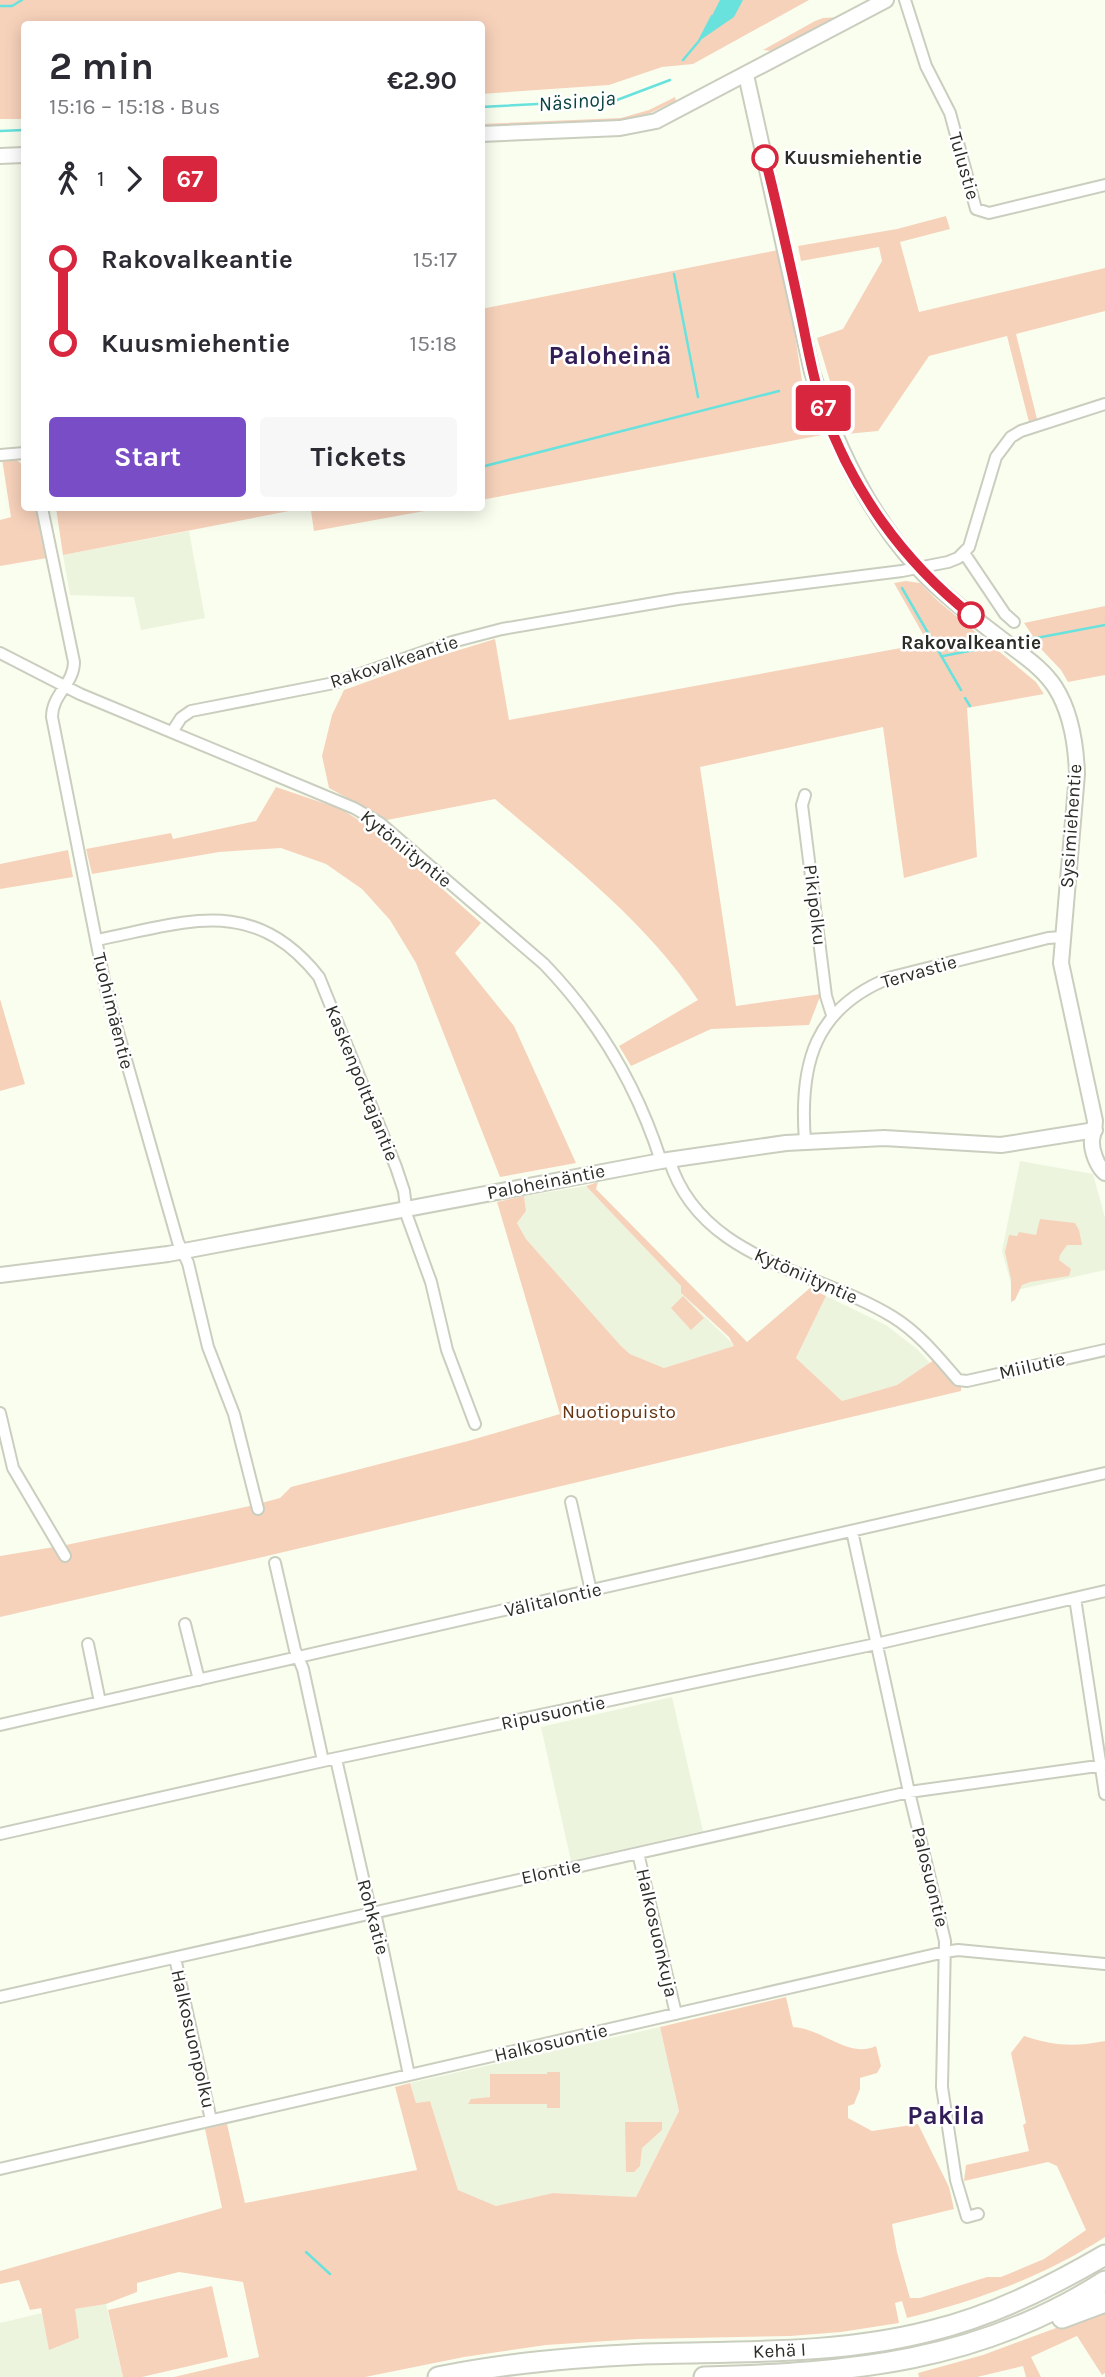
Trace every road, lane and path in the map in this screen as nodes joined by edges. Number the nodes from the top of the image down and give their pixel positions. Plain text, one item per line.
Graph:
1 (886, 0) edge
2 (905, 0) edge
3 (746, 75) junction
4 (485, 134) edge
5 (21, 155) edge
6 (0, 156) edge
7 (1105, 185) edge
8 (1105, 404) edge
9 (21, 453) edge
10 (0, 455) edge
11 (43, 511) edge
12 (964, 553) junction
13 (918, 569) junction
14 (1014, 622) dead end
15 (0, 653) edge
16 (65, 686) junction
17 (172, 732) junction
18 (805, 795) dead end
19 (1062, 937) junction
20 (96, 940) junction
21 (832, 1015) junction
22 (1098, 1123) edge
23 (805, 1141) junction
24 (1105, 1153) edge
25 (665, 1160) junction
26 (1105, 1173) edge
27 (407, 1208) junction
28 (182, 1250) junction
29 (0, 1275) edge
30 (1105, 1350) edge
31 (958, 1380) joint
32 (0, 1413) edge
33 (475, 1424) dead end
34 (1105, 1473) edge
35 (571, 1502) dead end
36 (258, 1509) dead end
37 (852, 1531) junction
38 (65, 1556) dead end
39 (275, 1563) dead end
40 (591, 1591) junction
41 (1105, 1591) edge
42 (1075, 1598) junction
43 (185, 1624) dead end
44 (88, 1644) dead end
45 (876, 1644) junction
46 (299, 1658) junction
47 (199, 1680) junction
48 (100, 1702) junction
49 (0, 1725) edge
50 (336, 1759) junction
51 (323, 1761) junction
52 (1103, 1765) edge
53 (909, 1792) junction
54 (1105, 1794) edge
55 (0, 1834) edge
56 (638, 1853) junction
57 (372, 1912) junction
58 (945, 1952) junction
59 (175, 1958) junction
60 (1105, 1964) edge
61 (0, 1997) edge
62 (676, 2014) junction
63 (409, 2075) junction
64 (211, 2120) junction
65 (0, 2169) edge
66 (978, 2214) dead end
67 (1099, 2257) edge
68 (1105, 2281) edge
69 (1105, 2302) edge
70 (934, 2355) junction
71 (438, 2377) edge
72 (704, 2377) edge

1 - 3 street
2 - 7 street, Tulustie
3 - 4 street
3 - 13 street, Sysimiehentie
5 - 6 street
8 - 12 street
9 - 10 street
11 - 16 street, Tuohimäentie
12 - 13 street, Rakovalkeantie
12 - 14 street
13 - 17 street, Rakovalkeantie
13 - 19 street, Sysimiehentie
15 - 16 street, Kytöniityntie
16 - 17 street, Kytöniityntie
16 - 20 street, Tuohimäentie
17 - 25 street, Kytöniityntie
18 - 21 street, Pikipolku
19 - 21 street, Tervastie
19 - 22 street, Sysimiehentie
20 - 27 street, Kaskenpolttajantie
20 - 28 street, Tuohimäentie
21 - 23 street, Tervastie
22 - 23 street, Paloheinäntie
22 - 24 street, Sysimiehentie
22 - 26 street, Sysimiehentie
23 - 25 street, Paloheinäntie
25 - 27 street, Paloheinäntie
25 - 31 street, Kytöniityntie
27 - 28 street, Paloheinäntie
27 - 33 street, Kaskenpolttajantie
28 - 29 street, Paloheinäntie
28 - 36 street, Tuohimäentie
30 - 31 street, Miilutie
32 - 38 street
34 - 37 street, Välitalontie
35 - 40 street
37 - 40 street, Välitalontie
37 - 45 street, Palosuontie
39 - 46 street
40 - 46 street, Välitalontie
41 - 42 street, Ripusuontie
42 - 45 street, Ripusuontie
42 - 52 street
43 - 47 street
44 - 48 street
45 - 50 street, Ripusuontie
45 - 53 street, Palosuontie
46 - 47 street, Välitalontie
46 - 51 street
47 - 48 street, Välitalontie
48 - 49 street, Välitalontie
50 - 51 street, Ripusuontie
50 - 57 street, Rohkatie
51 - 55 street, Ripusuontie
52 - 53 street, Elontie
52 - 54 street
53 - 56 street, Elontie
53 - 58 street, Palosuontie
56 - 57 street, Elontie
56 - 62 street, Halkosuonkuja
57 - 59 street, Elontie
57 - 63 street, Rohkatie
58 - 60 street, Halkosuontie
58 - 62 street, Halkosuontie
58 - 66 street, Palosuontie
59 - 61 street, Elontie
59 - 64 street, Halkosuonpolku
62 - 63 street, Halkosuontie
63 - 64 street, Halkosuontie
64 - 65 street, Halkosuontie
67 - 71 highway, Kehä I
68 - 70 highway, Kehä I
69 - 70 highway
70 - 72 highway, Kehä I

